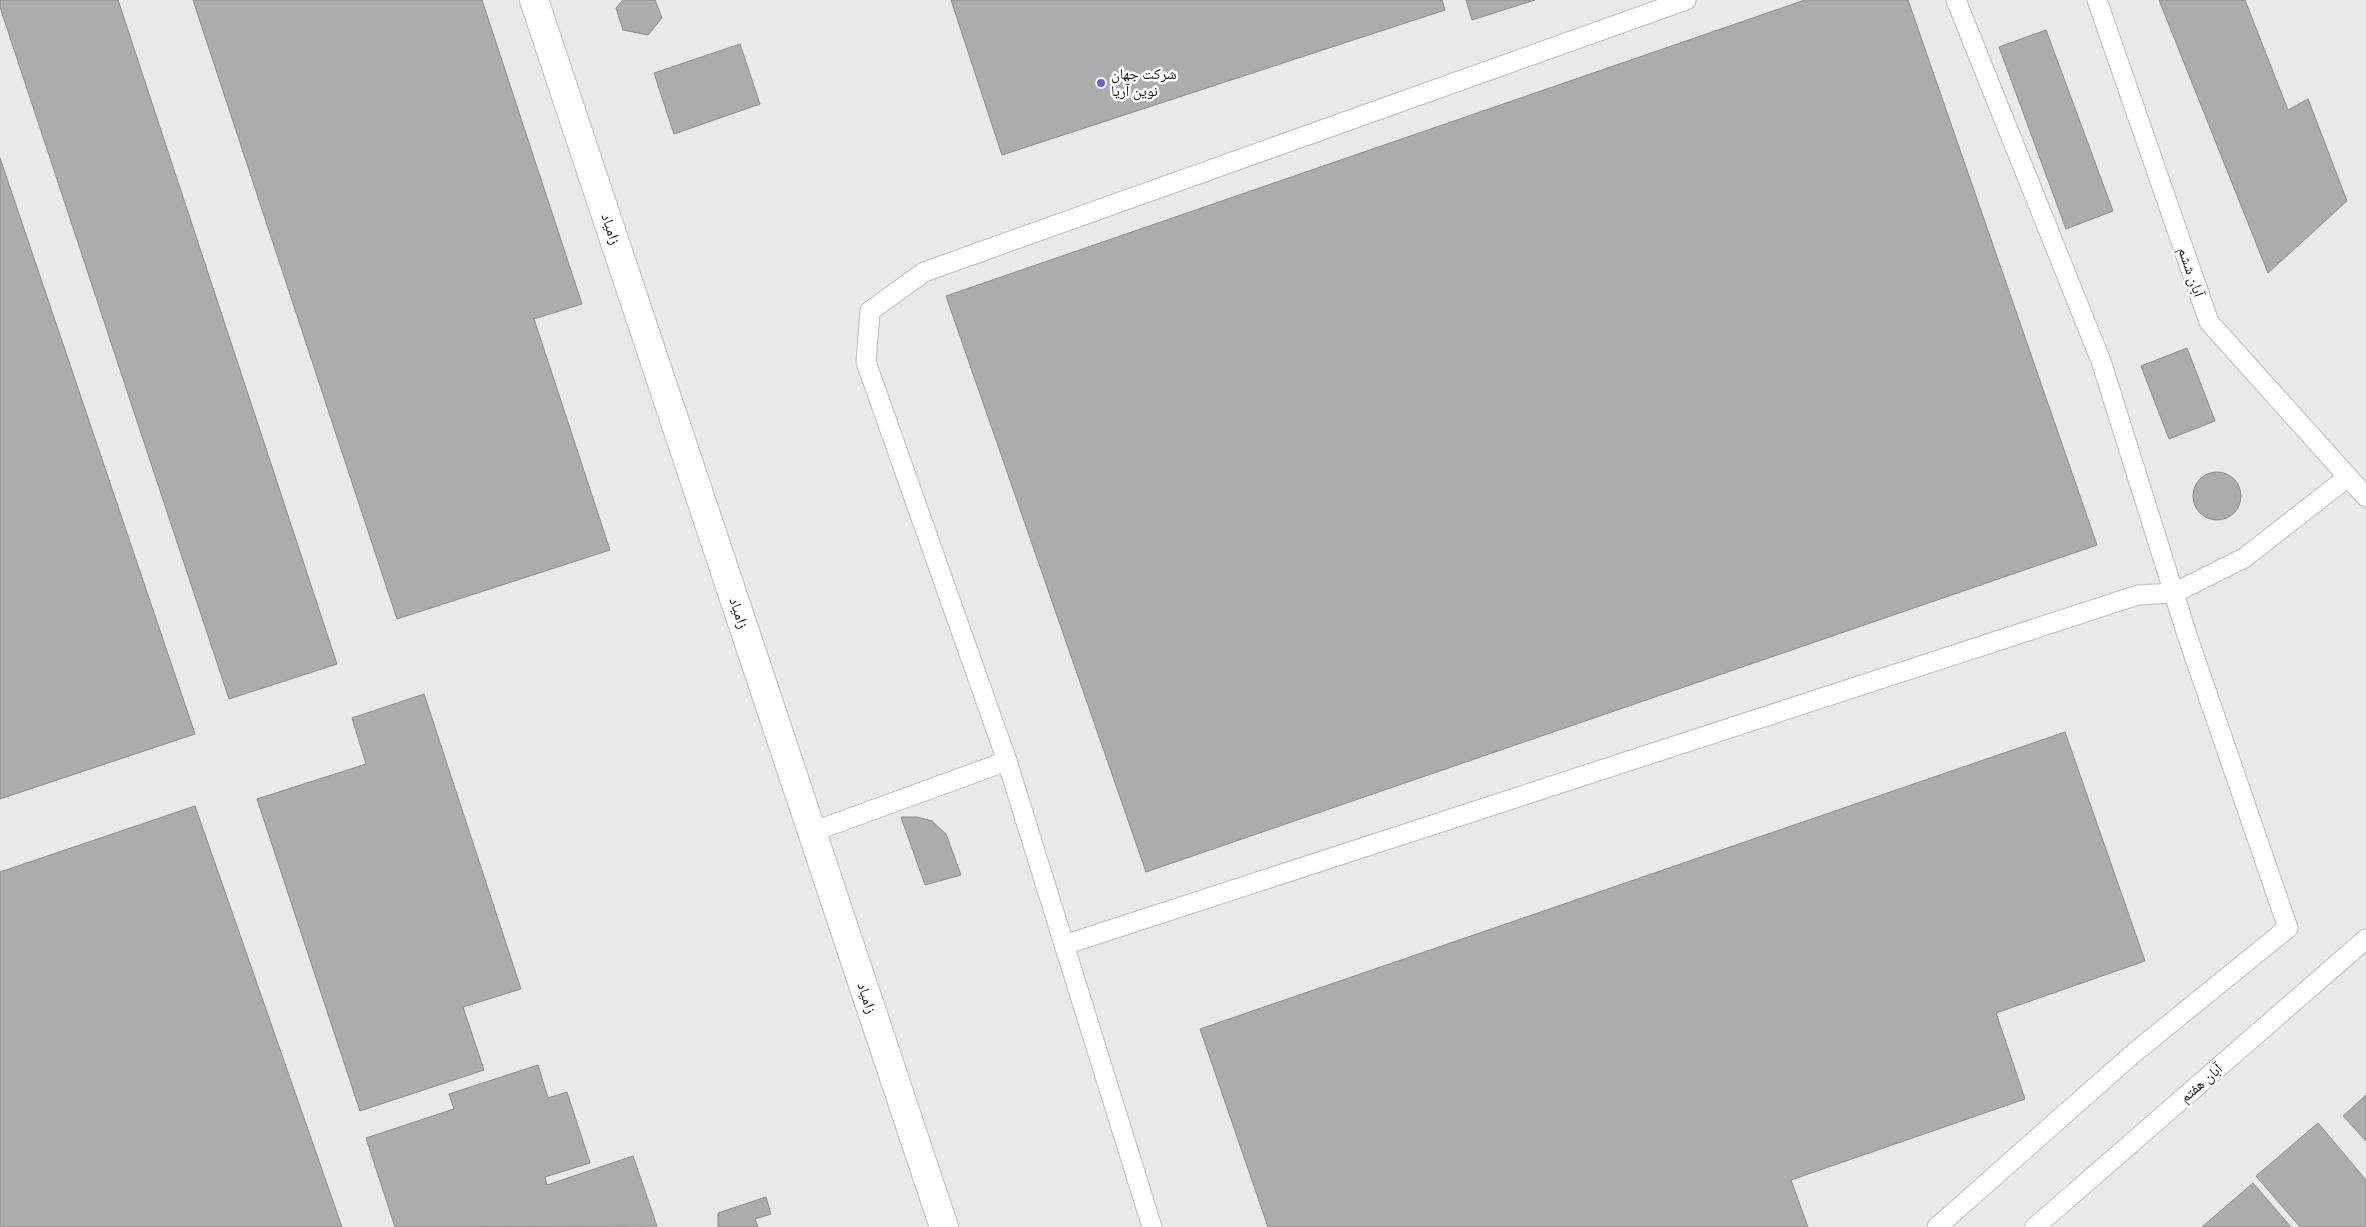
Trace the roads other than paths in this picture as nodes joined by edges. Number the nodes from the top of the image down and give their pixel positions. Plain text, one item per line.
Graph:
1 (534, 0) edge
2 (1686, 0) edge
3 (1956, 0) edge
4 (2097, 0) edge
5 (2348, 477) junction
6 (2366, 497) edge
7 (2174, 593) junction
8 (1007, 761) junction
9 (812, 832) junction
10 (2366, 939) edge
11 (1064, 945) junction
12 (944, 1227) edge
13 (1152, 1227) edge
14 (1937, 1227) edge
15 (2035, 1227) edge

1 - 9 street, زامیاد
2 - 8 lane
3 - 7 lane
4 - 5 lane, آبان ششم
5 - 6 lane, آبان ششم
5 - 7 lane
7 - 11 lane
7 - 14 lane
8 - 9 lane
8 - 11 lane
9 - 12 street, زامیاد
10 - 15 lane, آبان هفتم
11 - 13 lane

